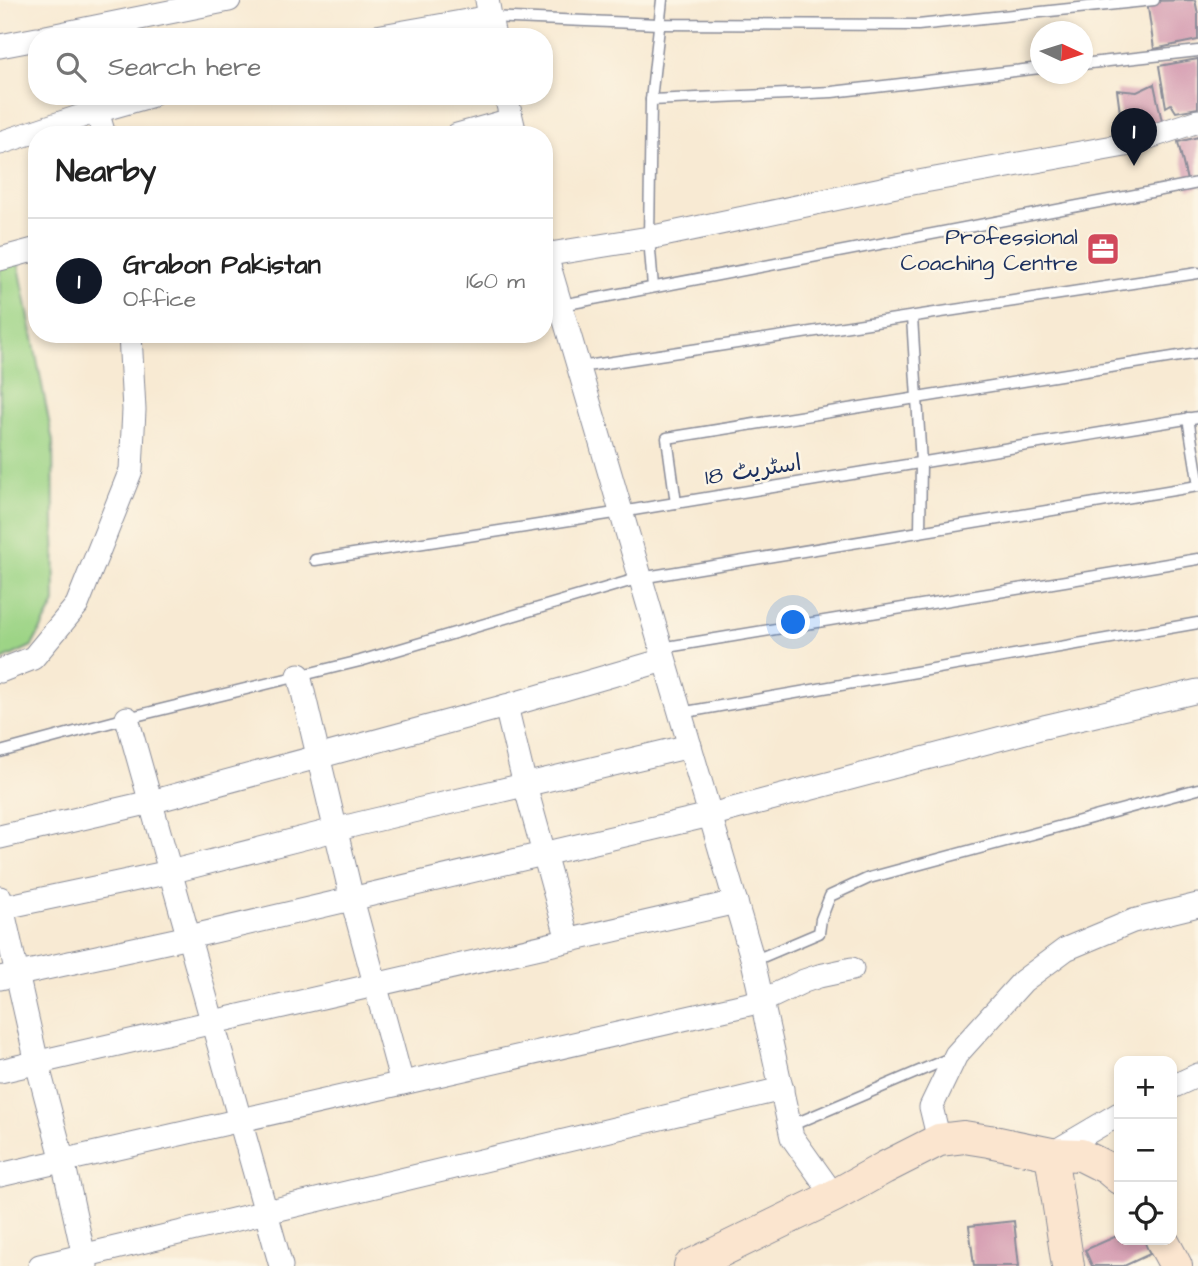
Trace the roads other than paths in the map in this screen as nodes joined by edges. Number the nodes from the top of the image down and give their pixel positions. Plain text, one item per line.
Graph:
1 (229, 0) edge
2 (662, 0) edge
3 (1154, 0) edge
4 (490, 18) edge
5 (659, 24) junction
6 (91, 28) edge
7 (430, 28) edge
8 (28, 40) edge
9 (0, 46) edge
10 (1198, 51) edge
11 (1093, 63) edge
12 (1030, 69) edge
13 (651, 100) junction
14 (118, 105) edge
15 (508, 105) edge
16 (97, 111) junction
17 (1198, 121) edge
18 (52, 126) edge
19 (101, 126) edge
20 (513, 126) edge
21 (28, 134) edge
22 (0, 143) edge
23 (1198, 183) edge
24 (649, 238) junction
25 (28, 251) edge
26 (553, 252) edge
27 (0, 259) edge
28 (1198, 273) edge
29 (553, 277) edge
30 (653, 287) junction
31 (562, 305) junction
32 (912, 317) junction
33 (130, 343) edge
34 (1198, 353) edge
35 (580, 368) junction
36 (918, 398) junction
37 (1193, 418) edge
38 (921, 463) junction
39 (1198, 480) edge
40 (1198, 486) edge
41 (676, 503) junction
42 (621, 512) junction
43 (920, 532) junction
44 (1198, 559) edge
45 (315, 560) dead end
46 (640, 578) junction
47 (1198, 623) edge
48 (662, 654) junction
49 (0, 671) edge
50 (299, 675) junction
51 (1198, 691) edge
52 (506, 706) junction
53 (680, 713) junction
54 (127, 718) junction
55 (690, 746) junction
56 (0, 752) edge
57 (318, 756) junction
58 (525, 785) junction
59 (1198, 789) edge
60 (151, 802) junction
61 (710, 815) junction
62 (335, 830) junction
63 (0, 837) edge
64 (544, 853) junction
65 (170, 872) junction
66 (352, 899) junction
67 (736, 902) junction
68 (1, 905) edge
69 (1198, 905) edge
70 (189, 937) junction
71 (568, 940) junction
72 (753, 961) junction
73 (852, 970) dead end
74 (8, 976) edge
75 (375, 985) junction
76 (762, 1001) junction
77 (213, 1021) junction
78 (956, 1055) junction
79 (37, 1063) junction
80 (0, 1072) edge
81 (1198, 1075) edge
82 (402, 1083) junction
83 (1177, 1085) edge
84 (782, 1089) junction
85 (1114, 1117) edge
86 (240, 1120) junction
87 (790, 1126) junction
88 (939, 1140) junction
89 (1051, 1154) junction
90 (63, 1161) junction
91 (1114, 1174) edge
92 (0, 1175) edge
93 (834, 1196) junction
94 (266, 1211) junction
95 (1165, 1245) edge
96 (85, 1261) edge
97 (40, 1266) edge
98 (281, 1266) edge
99 (690, 1266) edge
100 (1068, 1266) edge
101 (1176, 1266) edge

1 - 6 street
2 - 5 lane
3 - 5 lane
4 - 5 lane
4 - 7 street
5 - 13 lane
8 - 9 street
10 - 11 lane
12 - 13 lane
13 - 24 lane
14 - 16 street
15 - 20 street
16 - 18 street
16 - 19 street
17 - 24 street
21 - 22 street
23 - 30 lane
24 - 26 street
24 - 30 lane
25 - 27 street
28 - 32 lane
29 - 31 street
30 - 31 lane
31 - 35 street
32 - 35 lane
32 - 36 lane
33 - 49 street
34 - 36 lane
35 - 42 street
36 - 38 lane
36 - 41 lane
37 - 38 lane, اسٹریٹ 18
37 - 39 lane
38 - 41 lane, اسٹریٹ 18
38 - 43 lane
40 - 43 lane
41 - 42 lane, اسٹریٹ 18
42 - 45 lane, اسٹریٹ 18
42 - 46 street
43 - 46 lane
44 - 48 lane
46 - 48 street
46 - 50 lane
47 - 53 lane
48 - 52 street
48 - 53 street
50 - 54 lane
50 - 57 street
51 - 61 street
52 - 57 street
52 - 58 street
53 - 55 street
54 - 56 lane
54 - 60 street
55 - 58 street
55 - 61 street
57 - 60 street
57 - 62 street
58 - 62 street
58 - 64 street
59 - 72 lane
60 - 63 street
60 - 65 street
61 - 64 street
61 - 67 street
62 - 65 street
62 - 66 street
64 - 66 street
64 - 71 street
65 - 68 street
65 - 70 street
66 - 70 street
66 - 75 street
67 - 71 street
67 - 72 street
68 - 74 street
69 - 78 street
70 - 74 street
70 - 77 street
71 - 75 street
72 - 76 street
73 - 76 street
74 - 79 street
75 - 77 street
75 - 82 street
76 - 82 street
76 - 84 street
77 - 79 street
77 - 86 street
78 - 87 lane
78 - 88 street
79 - 80 street
79 - 90 street
81 - 83 street
82 - 86 street
84 - 87 street
84 - 94 street
85 - 89 street
86 - 90 street
86 - 94 street
87 - 93 street
88 - 89 street
88 - 93 street
89 - 91 street
89 - 100 street
90 - 92 street
90 - 96 street
93 - 99 street
94 - 96 street
94 - 98 street
95 - 101 street
96 - 97 street

